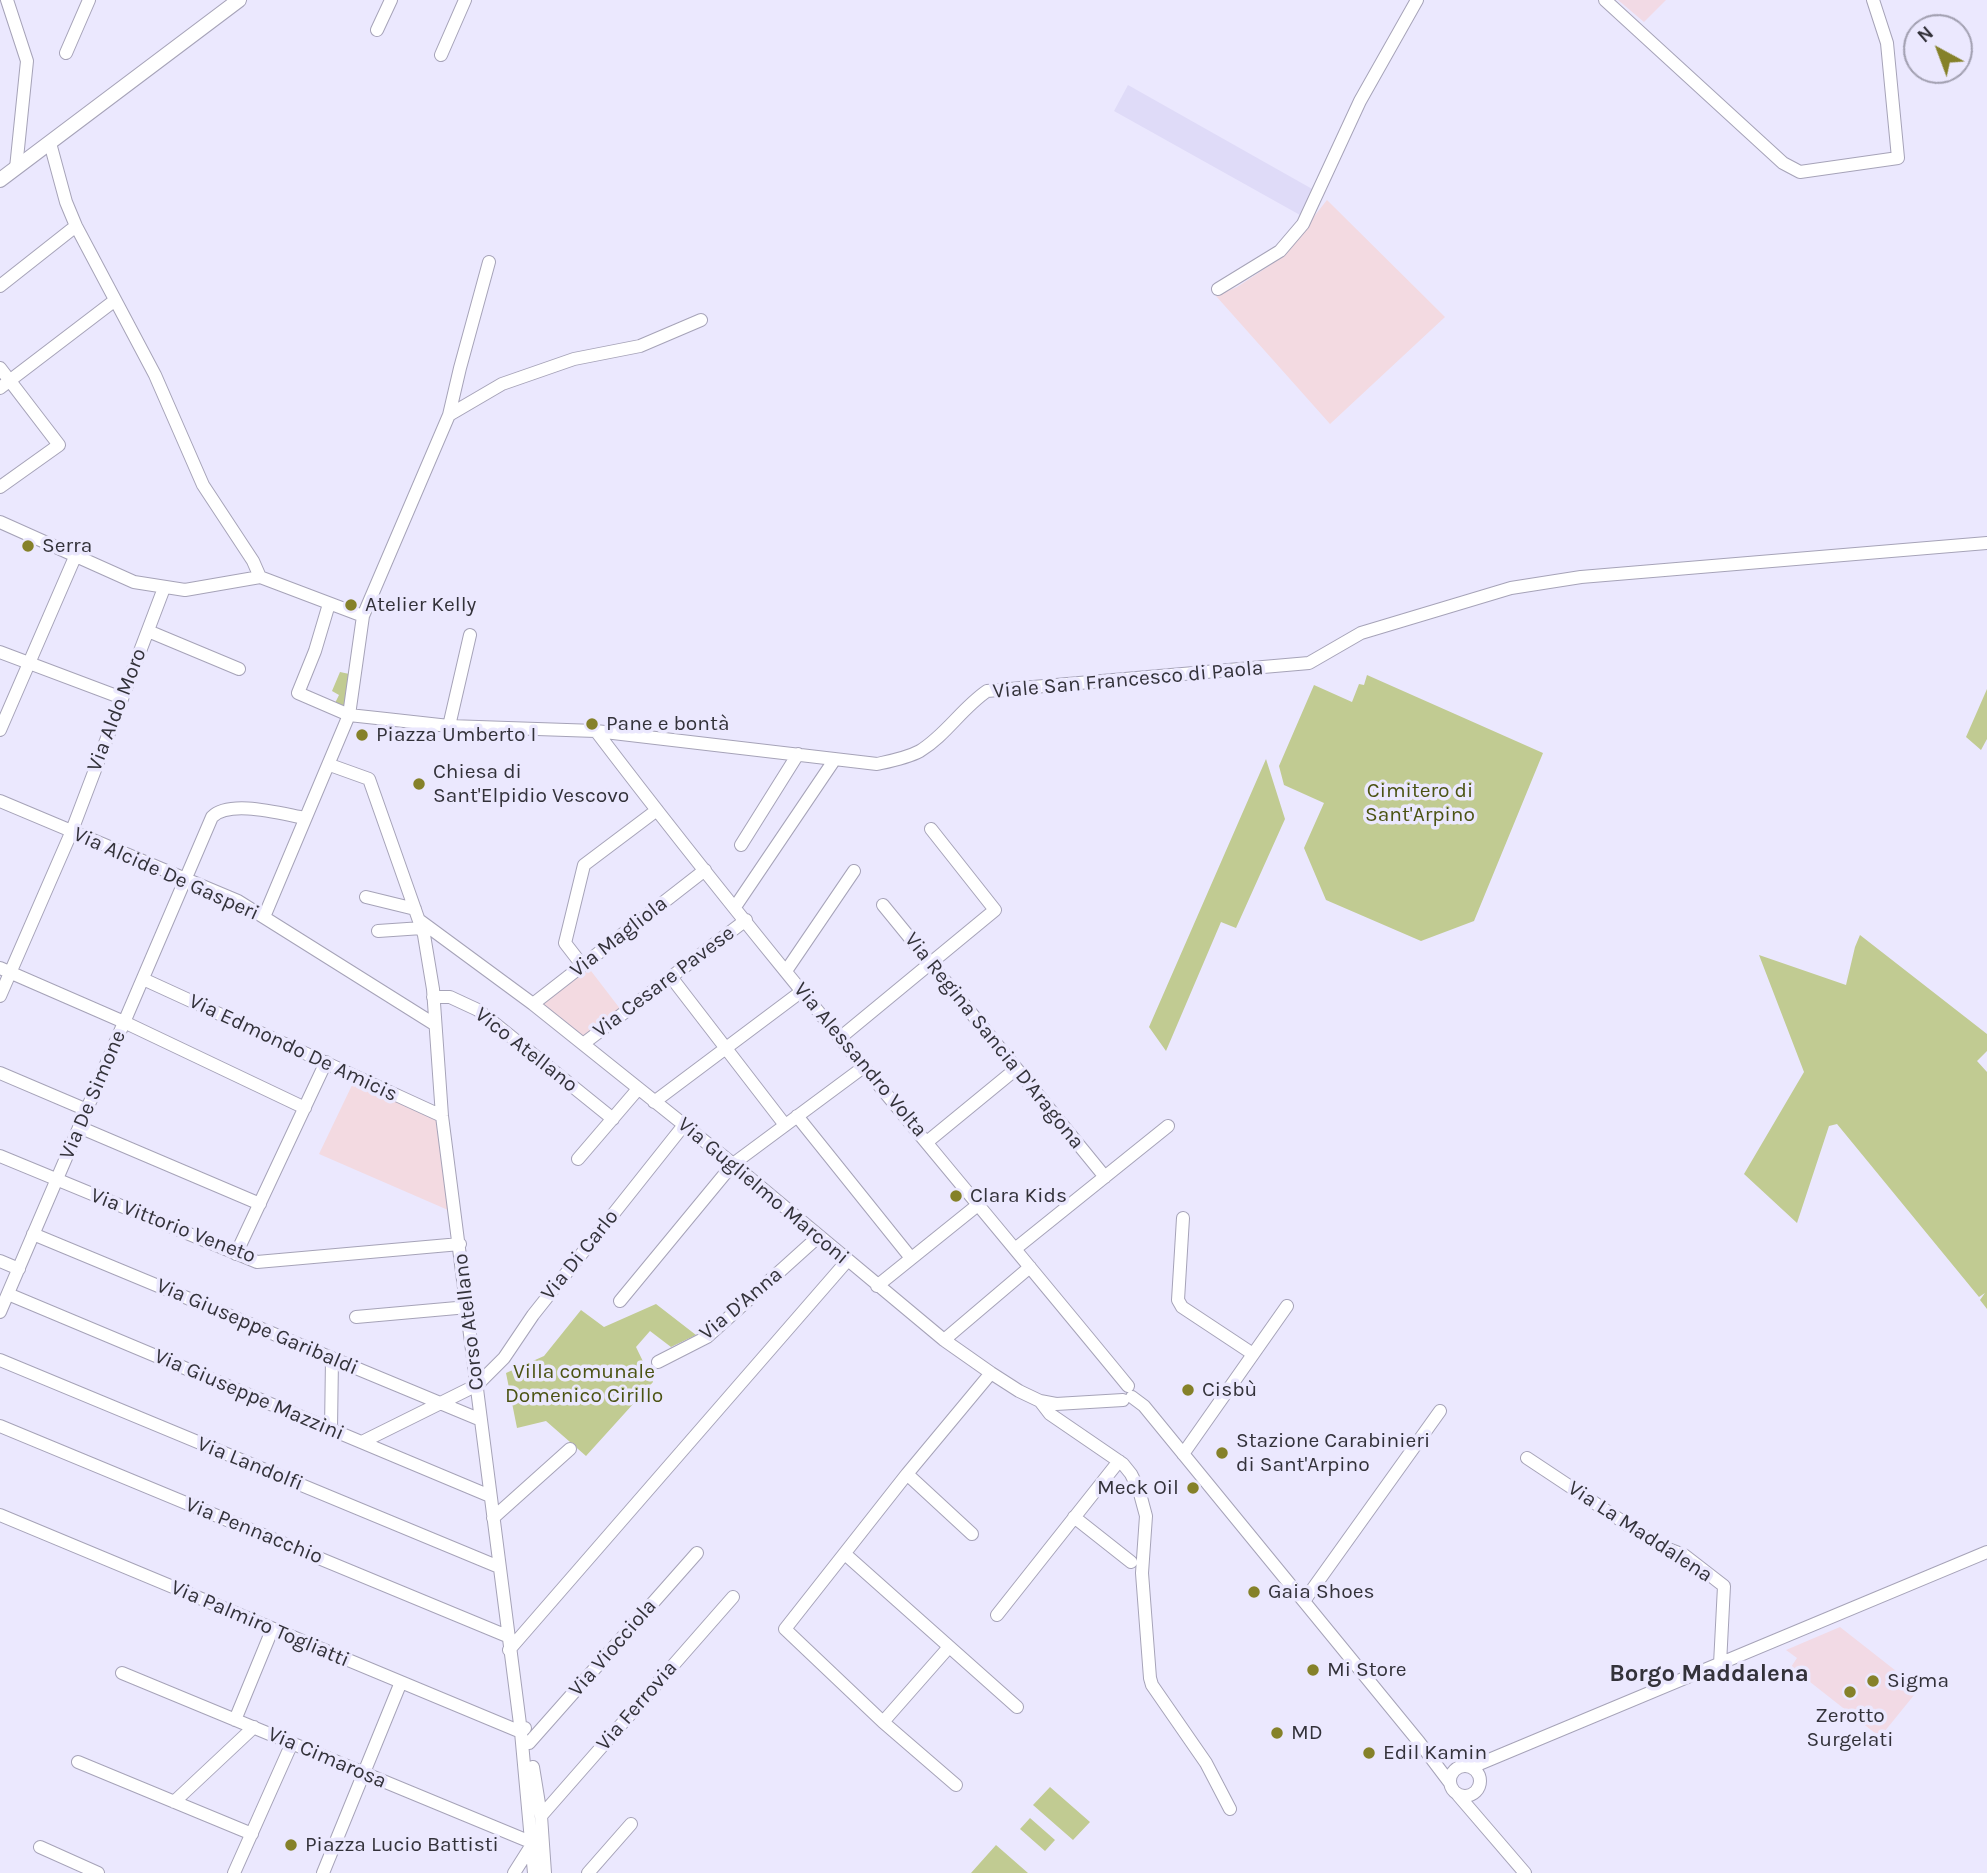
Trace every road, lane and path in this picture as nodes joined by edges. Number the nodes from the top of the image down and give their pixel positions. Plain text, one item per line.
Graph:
1 (7, 0) edge
2 (89, 0) edge
3 (239, 0) edge
4 (391, 0) edge
5 (465, 0) edge
6 (1417, 0) edge
7 (1605, 0) edge
8 (1873, 0) edge
9 (6, 17) edge
10 (377, 30) dead end
11 (65, 53) dead end
12 (441, 55) dead end
13 (50, 143) junction
14 (16, 168) junction
15 (0, 180) edge
16 (76, 226) junction
17 (489, 262) dead end
18 (0, 286) edge
19 (1218, 289) dead end
20 (114, 301) junction
21 (701, 320) dead end
22 (0, 368) edge
23 (5, 384) edge
24 (449, 415) junction
25 (0, 487) edge
26 (0, 522) edge
27 (1987, 543) edge
28 (75, 557) junction
29 (260, 577) junction
30 (164, 588) junction
31 (329, 604) junction
32 (363, 616) junction
33 (148, 631) junction
34 (470, 635) dead end
35 (0, 652) edge
36 (29, 664) junction
37 (239, 668) dead end
38 (122, 698) junction
39 (349, 715) junction
40 (449, 726) junction
41 (0, 730) edge
42 (596, 731) junction
43 (799, 754) junction
44 (835, 760) junction
45 (330, 765) junction
46 (0, 801) edge
47 (656, 810) junction
48 (305, 818) junction
49 (932, 829) dead end
50 (71, 833) junction
51 (741, 845) dead end
52 (705, 870) junction
53 (854, 872) dead end
54 (186, 879) junction
55 (366, 897) dead end
56 (883, 905) dead end
57 (735, 907) junction
58 (264, 917) junction
59 (418, 919) junction
60 (746, 920) junction
61 (377, 931) dead end
62 (437, 933) junction
63 (426, 951) junction
64 (930, 964) junction
65 (582, 965) junction
66 (5, 970) edge
67 (786, 971) junction
68 (671, 977) junction
69 (143, 979) junction
70 (802, 991) junction
71 (0, 996) edge
72 (433, 997) junction
73 (533, 1004) junction
74 (124, 1022) junction
75 (433, 1024) junction
76 (841, 1037) junction
77 (583, 1044) junction
78 (726, 1048) junction
79 (326, 1062) junction
80 (865, 1066) junction
81 (1016, 1069) junction
82 (0, 1073) edge
83 (638, 1089) junction
84 (654, 1102) junction
85 (304, 1108) junction
86 (87, 1110) junction
87 (442, 1116) junction
88 (797, 1116) junction
89 (613, 1119) junction
90 (684, 1125) junction
91 (785, 1125) junction
92 (1168, 1126) dead end
93 (79, 1127) junction
94 (927, 1142) junction
95 (0, 1156) edge
96 (578, 1159) dead end
97 (733, 1164) junction
98 (1105, 1177) junction
99 (56, 1181) junction
100 (260, 1204) junction
101 (979, 1204) junction
102 (1183, 1218) dead end
103 (33, 1234) junction
104 (818, 1237) junction
105 (460, 1244) junction
106 (1016, 1249) junction
107 (236, 1254) junction
108 (911, 1258) junction
109 (0, 1261) edge
110 (847, 1261) junction
111 (1030, 1267) junction
112 (19, 1269) junction
113 (877, 1286) junction
114 (8, 1294) junction
115 (620, 1301) dead end
116 (1287, 1306) dead end
117 (468, 1307) junction
118 (0, 1312) edge
119 (356, 1317) dead end
120 (944, 1340) junction
121 (1253, 1354) junction
122 (332, 1359) junction
123 (0, 1360) edge
124 (658, 1362) dead end
125 (991, 1373) junction
126 (477, 1385) junction
127 (1125, 1394) junction
128 (1040, 1401) junction
129 (439, 1403) junction
130 (1440, 1410) dead end
131 (481, 1420) junction
132 (0, 1426) edge
133 (331, 1429) junction
134 (362, 1442) junction
135 (570, 1449) dead end
136 (1183, 1454) junction
137 (1527, 1458) dead end
138 (1119, 1461) junction
139 (907, 1474) junction
140 (490, 1496) junction
141 (0, 1515) edge
142 (1074, 1517) junction
143 (493, 1518) junction
144 (972, 1534) dead end
145 (1987, 1552) edge
146 (697, 1553) dead end
147 (845, 1554) junction
148 (1131, 1562) dead end
149 (499, 1567) junction
150 (733, 1597) dead end
151 (1304, 1601) junction
152 (997, 1615) dead end
153 (272, 1630) junction
154 (508, 1636) junction
155 (949, 1647) junction
156 (509, 1650) junction
157 (1720, 1664) junction
158 (122, 1672) dead end
159 (401, 1682) junction
160 (1017, 1707) dead end
161 (235, 1720) junction
162 (883, 1722) junction
163 (254, 1727) junction
164 (521, 1732) junction
165 (1419, 1742) junction
166 (292, 1743) junction
167 (529, 1743) junction
168 (1521, 1747) junction
169 (78, 1762) dead end
170 (1472, 1767) junction
171 (1458, 1768) junction
172 (364, 1773) junction
173 (1481, 1779) junction
174 (1450, 1783) junction
175 (956, 1785) dead end
176 (1475, 1793) junction
177 (1458, 1795) junction
178 (174, 1802) junction
179 (1230, 1809) dead end
180 (541, 1816) junction
181 (1481, 1821) junction
182 (631, 1824) dead end
183 (251, 1834) junction
184 (533, 1843) junction
185 (40, 1847) dead end
186 (328, 1872) edge
187 (98, 1873) edge
188 (234, 1873) edge
189 (514, 1873) edge
190 (534, 1873) edge
191 (545, 1873) edge
192 (588, 1873) edge
193 (1524, 1873) edge

1 - 9 street
2 - 11 street
3 - 13 main road
4 - 10 street
5 - 12 street
6 - 19 street
7 - 8 street
9 - 14 street
13 - 14 main road
13 - 16 street
14 - 15 main road
16 - 18 street
16 - 20 street
17 - 24 street
20 - 23 street
20 - 29 street
21 - 24 street
22 - 23 street
23 - 25 street
24 - 32 street
26 - 28 street
27 - 44 street, Viale San Francesco di Paola
28 - 30 street
28 - 36 street
29 - 30 street
29 - 31 street
30 - 33 street, Via Aldo Moro
31 - 32 street
31 - 39 street
32 - 39 street
33 - 37 street
33 - 38 street, Via Aldo Moro
34 - 40 street
35 - 36 street
36 - 38 street
36 - 41 street
38 - 50 street, Via Aldo Moro
39 - 40 street, Viale San Francesco di Paola
39 - 45 street
40 - 42 street, Viale San Francesco di Paola
42 - 43 street, Viale San Francesco di Paola
42 - 47 street, Via Alessandro Volta
43 - 44 street, Viale San Francesco di Paola
43 - 51 street
44 - 57 street
45 - 48 street
45 - 59 street, Corso Atellano
46 - 50 street, Via Alcide De Gasperi
47 - 52 street, Via Alessandro Volta
47 - 65 street
48 - 54 street, Via De Simone
48 - 58 street
49 - 64 street
50 - 54 street, Via Alcide De Gasperi
50 - 66 street, Via Aldo Moro
52 - 57 street, Via Alessandro Volta
52 - 65 street, Via Magliola
53 - 67 street
54 - 58 street, Via Alcide De Gasperi
54 - 69 street, Via De Simone
55 - 59 street
56 - 64 street, Via Regina Sancia D'Aragona
57 - 60 street, Via Alessandro Volta
58 - 75 street, Via Alcide De Gasperi
59 - 61 street
59 - 62 street, Via Guglielmo Marconi
59 - 63 street, Corso Atellano
60 - 67 street, Via Alessandro Volta
60 - 68 street, Via Cesare Pavese
62 - 63 street
62 - 73 street, Via Guglielmo Marconi
63 - 72 street, Corso Atellano
64 - 76 street
64 - 81 street, Via Regina Sancia D'Aragona
65 - 73 street, Via Magliola
66 - 71 street, Via Aldo Moro
66 - 74 street
67 - 70 street, Via Alessandro Volta
68 - 77 street, Via Cesare Pavese
68 - 78 street
69 - 74 street, Via De Simone
69 - 79 street, Via Edmondo De Amicis
70 - 76 street, Via Alessandro Volta
70 - 78 street
72 - 75 street, Corso Atellano
72 - 89 street, Vico Atellano
73 - 77 street, Via Guglielmo Marconi
74 - 85 street
74 - 86 street, Via De Simone
75 - 87 street, Corso Atellano
76 - 80 street, Via Alessandro Volta
77 - 83 street, Via Guglielmo Marconi
78 - 84 street
78 - 91 street
79 - 85 street
79 - 87 street, Via Edmondo De Amicis
80 - 88 street
80 - 94 street, Via Alessandro Volta
81 - 94 street
81 - 98 street, Via Regina Sancia D'Aragona
82 - 86 street
83 - 84 street, Via Guglielmo Marconi
83 - 89 street
84 - 90 street, Via Guglielmo Marconi
85 - 100 street
86 - 93 street, Via De Simone
87 - 105 street, Corso Atellano
88 - 91 street
88 - 108 street
89 - 96 street
90 - 97 street, Via Guglielmo Marconi
90 - 126 street, Via Di Carlo
91 - 97 street
92 - 98 street
93 - 99 street, Via De Simone
93 - 100 street
94 - 101 street, Via Alessandro Volta
95 - 99 street, Via Vittorio Veneto
97 - 104 street, Via Guglielmo Marconi
97 - 115 street
98 - 106 street
99 - 103 street, Via De Simone
99 - 107 street, Via Vittorio Veneto
100 - 107 street
101 - 106 street, Via Alessandro Volta
101 - 108 street
102 - 121 street
103 - 112 street, Via De Simone
103 - 122 street, Via Giuseppe Garibaldi
104 - 110 street, Via Guglielmo Marconi
104 - 124 street, Via D'Anna
105 - 107 street, Via Vittorio Veneto
105 - 117 street, Corso Atellano
106 - 111 street, Via Alessandro Volta
108 - 113 street
109 - 112 street
110 - 113 street, Via Guglielmo Marconi
110 - 156 street
111 - 120 street
111 - 127 street, Via Alessandro Volta
112 - 114 street, Via De Simone
113 - 120 street, Via Guglielmo Marconi
114 - 118 street, Via De Simone
114 - 133 street, Via Giuseppe Mazzini
116 - 121 street
117 - 119 street
117 - 126 street, Corso Atellano
120 - 125 street, Via Guglielmo Marconi
121 - 136 street
122 - 129 street, Via Giuseppe Garibaldi
122 - 133 street
123 - 149 street, Via Landolfi
125 - 128 street, Via Guglielmo Marconi
125 - 139 street
126 - 129 street, Via Di Carlo
126 - 131 street, Corso Atellano
127 - 128 street, Via Guglielmo Marconi
127 - 136 street, Via Alessandro Volta
128 - 138 street
129 - 131 street, Via Giuseppe Garibaldi
129 - 134 street, Via Di Carlo
130 - 151 street
131 - 140 street, Corso Atellano
132 - 154 street, Via Pennacchio
133 - 134 street, Via Giuseppe Mazzini
134 - 140 street, Via Giuseppe Mazzini
135 - 143 street
136 - 151 street, Via Alessandro Volta
137 - 157 street, Via La Maddalena
138 - 142 street
138 - 179 street
139 - 144 street
139 - 147 street
140 - 143 street, Corso Atellano
141 - 153 street, Via Palmiro Togliatti
142 - 148 street
142 - 152 street
143 - 149 street, Corso Atellano
145 - 157 street
146 - 167 street, Via Viocciola
147 - 155 street
147 - 162 street
149 - 154 street, Corso Atellano
150 - 180 street, Via Ferrovia
151 - 165 street, Via Alessandro Volta
153 - 159 street, Via Palmiro Togliatti
153 - 161 street
154 - 156 street, Corso Atellano
155 - 160 street
155 - 162 street
156 - 164 street, Corso Atellano
157 - 168 street
158 - 161 street, Via Cimarosa
159 - 164 street, Via Palmiro Togliatti
159 - 172 street
161 - 163 street, Via Cimarosa
162 - 175 street
163 - 166 street, Via Cimarosa
163 - 178 street
164 - 167 street
164 - 184 street, Corso Atellano
165 - 171 street, Via Alessandro Volta
165 - 174 street, Via Alessandro Volta
166 - 172 street, Via Cimarosa
166 - 183 street
167 - 180 street
168 - 170 street
168 - 173 street
169 - 178 street
170 - 171 street
170 - 173 street
171 - 174 street
172 - 184 street, Via Cimarosa
172 - 186 street
173 - 176 street
174 - 177 street
176 - 177 street
176 - 181 street
177 - 181 street
178 - 183 street
180 - 191 street
181 - 193 street
182 - 192 street
183 - 188 street
184 - 189 street
184 - 190 street, Corso Atellano
185 - 187 street

